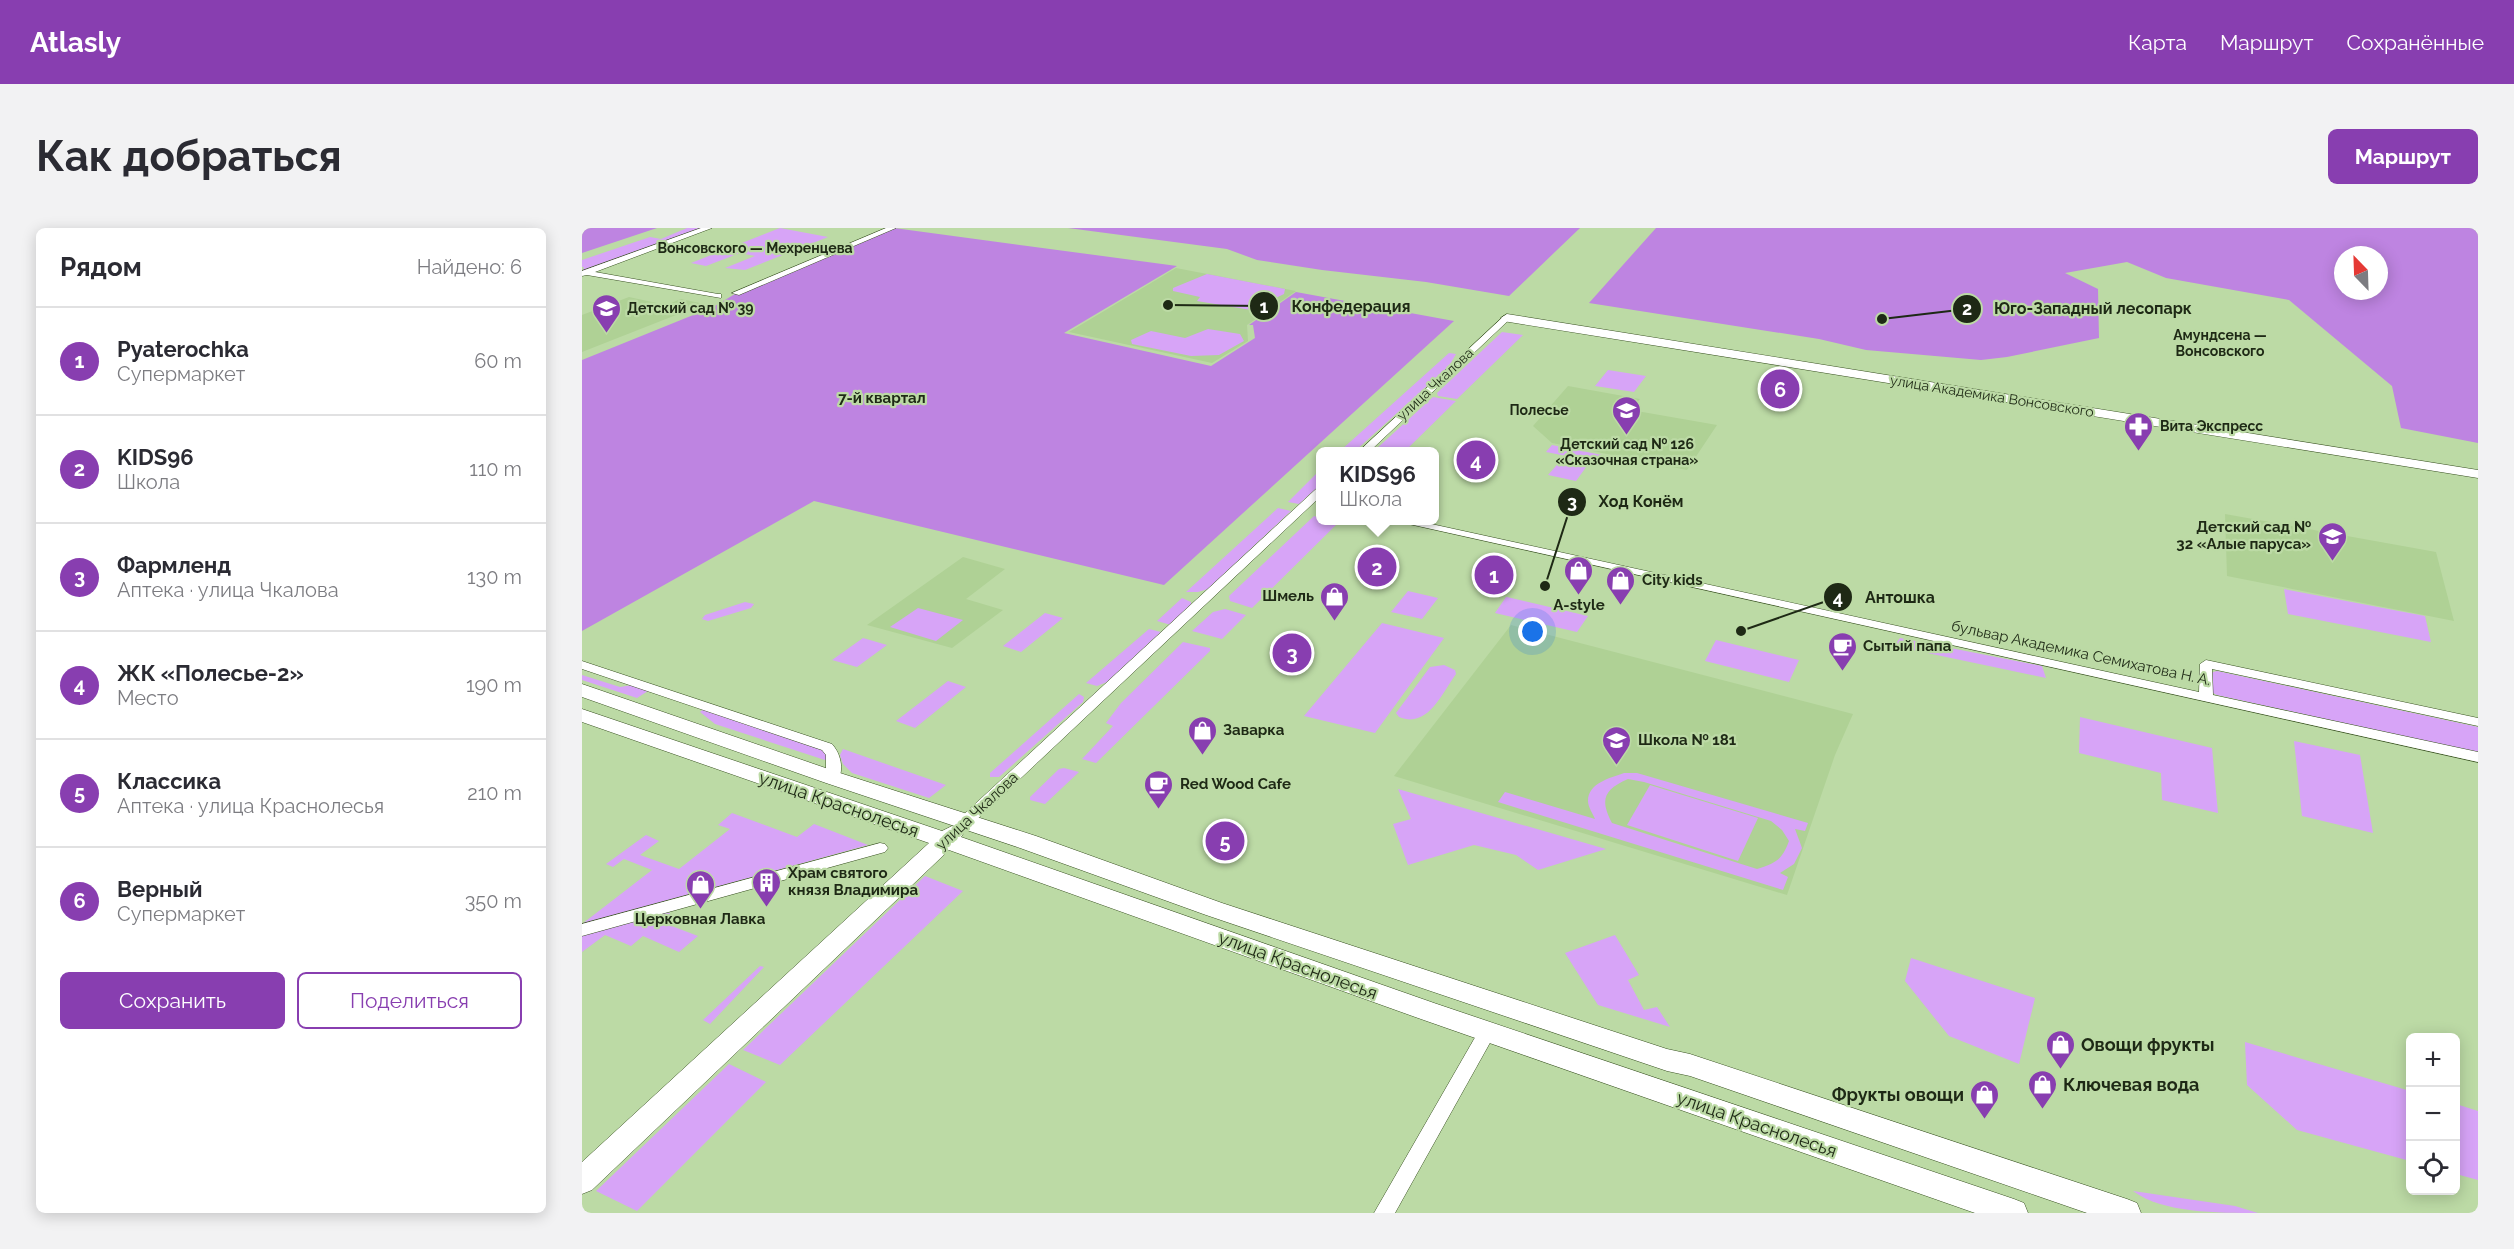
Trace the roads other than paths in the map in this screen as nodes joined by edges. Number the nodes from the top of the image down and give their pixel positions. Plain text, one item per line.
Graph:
1 (708, 228) edge
2 (892, 228) edge
3 (585, 273) edge
4 (736, 292) dead end
5 (718, 296) dead end
6 (1507, 318) joint
7 (1368, 447) edge
8 (2478, 474) edge
9 (1316, 499) edge
10 (1419, 525) edge
11 (582, 665) edge
12 (582, 690) edge
13 (2206, 696) junction
14 (582, 715) edge
15 (2478, 722) edge
16 (2478, 757) edge
17 (833, 778) junction
18 (966, 821) junction
19 (944, 841) junction
20 (880, 848) dead end
21 (582, 930) edge
22 (1487, 1032) junction
23 (1690, 1065) junction
24 (1679, 1097) junction
25 (582, 1181) edge
26 (1384, 1213) edge
27 (2014, 1213) edge
28 (2127, 1213) edge

1 - 3 street
2 - 4 street
3 - 5 street
6 - 7 street, улица Чкалова
6 - 8 street, улица Академика Вонсовского
9 - 18 street, улица Чкалова
10 - 13 street, бульвар Академика Семихатова Н. А.
11 - 17 street, улица Краснолесья
12 - 17 street, улица Краснолесья
13 - 15 street, бульвар Академика Семихатова Н. А.
13 - 16 street, бульвар Академика Семихатова Н. А.
14 - 19 street, улица Краснолесья
17 - 18 street, улица Краснолесья
18 - 19 street, улица Чкалова
18 - 23 street, улица Краснолесья
19 - 22 street, улица Краснолесья
19 - 25 street, улица Чкалова
20 - 21 street
22 - 24 street, улица Краснолесья
22 - 26 street
23 - 24 street
23 - 28 street, улица Краснолесья
24 - 27 street, улица Краснолесья

